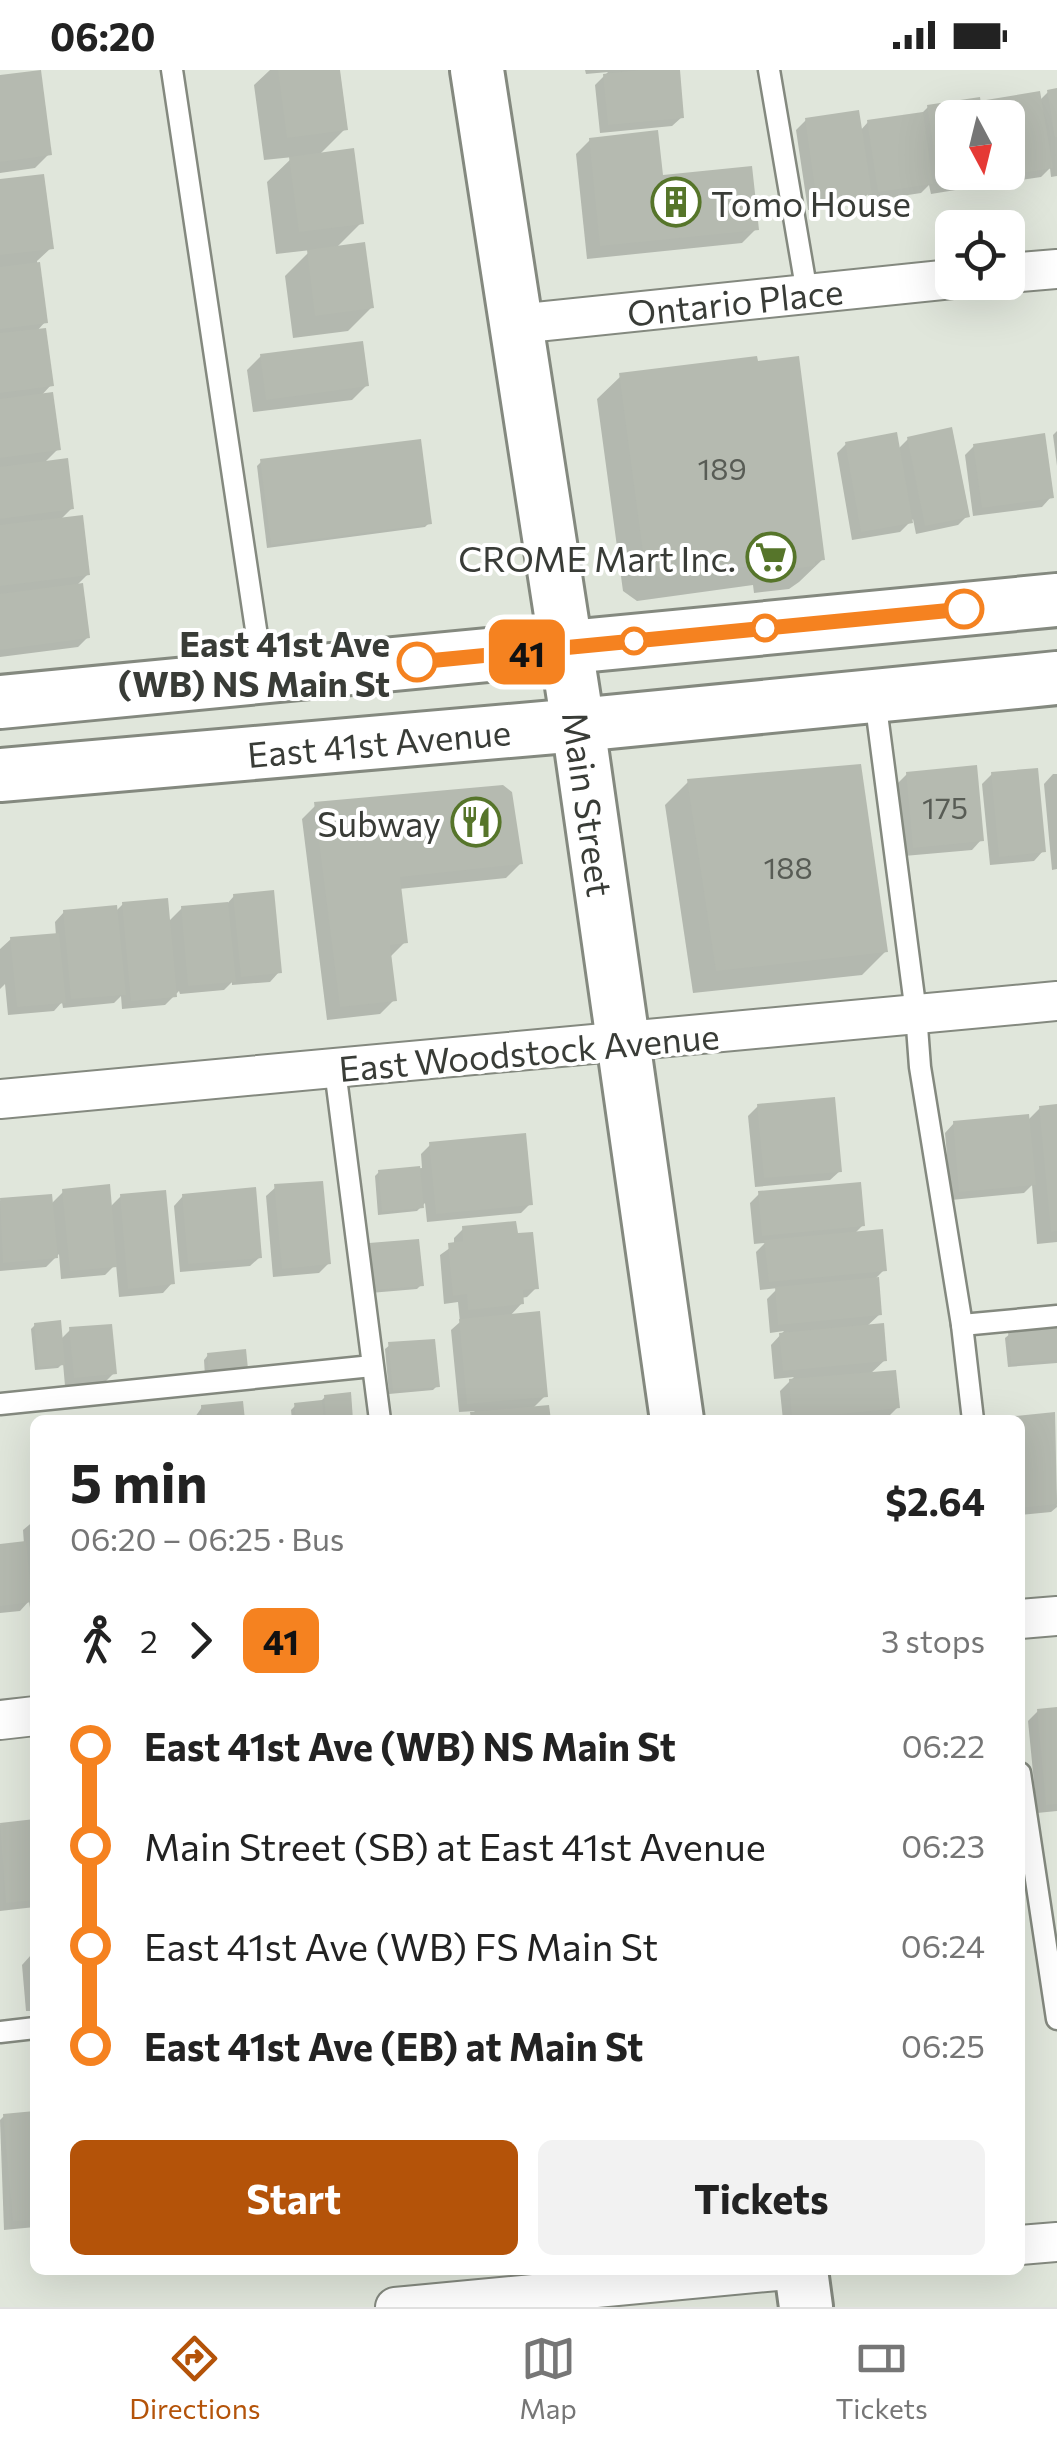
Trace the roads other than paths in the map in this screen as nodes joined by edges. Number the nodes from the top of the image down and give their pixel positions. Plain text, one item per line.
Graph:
1 (172, 70) edge
2 (477, 70) edge
3 (769, 70) edge
4 (1057, 269) edge
5 (1025, 272) edge
6 (935, 281) edge
7 (807, 293) junction
8 (517, 324) junction
9 (1057, 600) edge
10 (566, 648) junction
11 (263, 677) junction
12 (1057, 678) edge
13 (874, 697) junction
14 (0, 702) edge
15 (578, 725) junction
16 (0, 775) edge
17 (1057, 1002) edge
18 (916, 1013) junction
19 (623, 1042) junction
20 (335, 1070) junction
21 (0, 1099) edge
22 (1057, 1316) edge
23 (962, 1325) junction
24 (372, 1366) junction
25 (0, 1404) edge
26 (379, 1415) edge
27 (676, 1415) edge
28 (972, 1415) edge
29 (1057, 1616) edge
30 (1025, 1619) edge
31 (30, 1717) edge
32 (0, 1720) edge
33 (1025, 1798) edge
34 (1050, 1929) edge
35 (1057, 2019) edge
36 (30, 2029) edge
37 (0, 2032) edge
38 (1057, 2242) edge
39 (1025, 2245) edge
40 (722, 2275) edge
41 (802, 2275) edge
42 (509, 2291) edge
43 (396, 2307) edge
44 (806, 2307) edge

1 - 11 lane
2 - 8 main road, Main Street
3 - 7 lane
4 - 5 street
6 - 7 street, Ontario Place
7 - 8 street, Ontario Place
8 - 10 main road, Main Street
9 - 10 main road
10 - 11 main road
10 - 15 main road, Main Street
11 - 14 main road
12 - 13 main road, East 41st Avenue
13 - 15 main road, East 41st Avenue
13 - 18 lane
15 - 16 main road, East 41st Avenue
15 - 19 main road, Main Street
17 - 18 street, East Woodstock Avenue
18 - 19 street, East Woodstock Avenue
18 - 23 lane
19 - 20 street, East Woodstock Avenue
19 - 27 main road, Main Street
20 - 21 street, East Woodstock Avenue
20 - 24 lane
22 - 23 lane
23 - 28 lane
24 - 25 lane
24 - 26 lane
29 - 30 street
31 - 32 street
33 - 34 lane
34 - 35 lane
36 - 37 lane
38 - 39 street
40 - 42 street
41 - 44 main road
42 - 43 street

